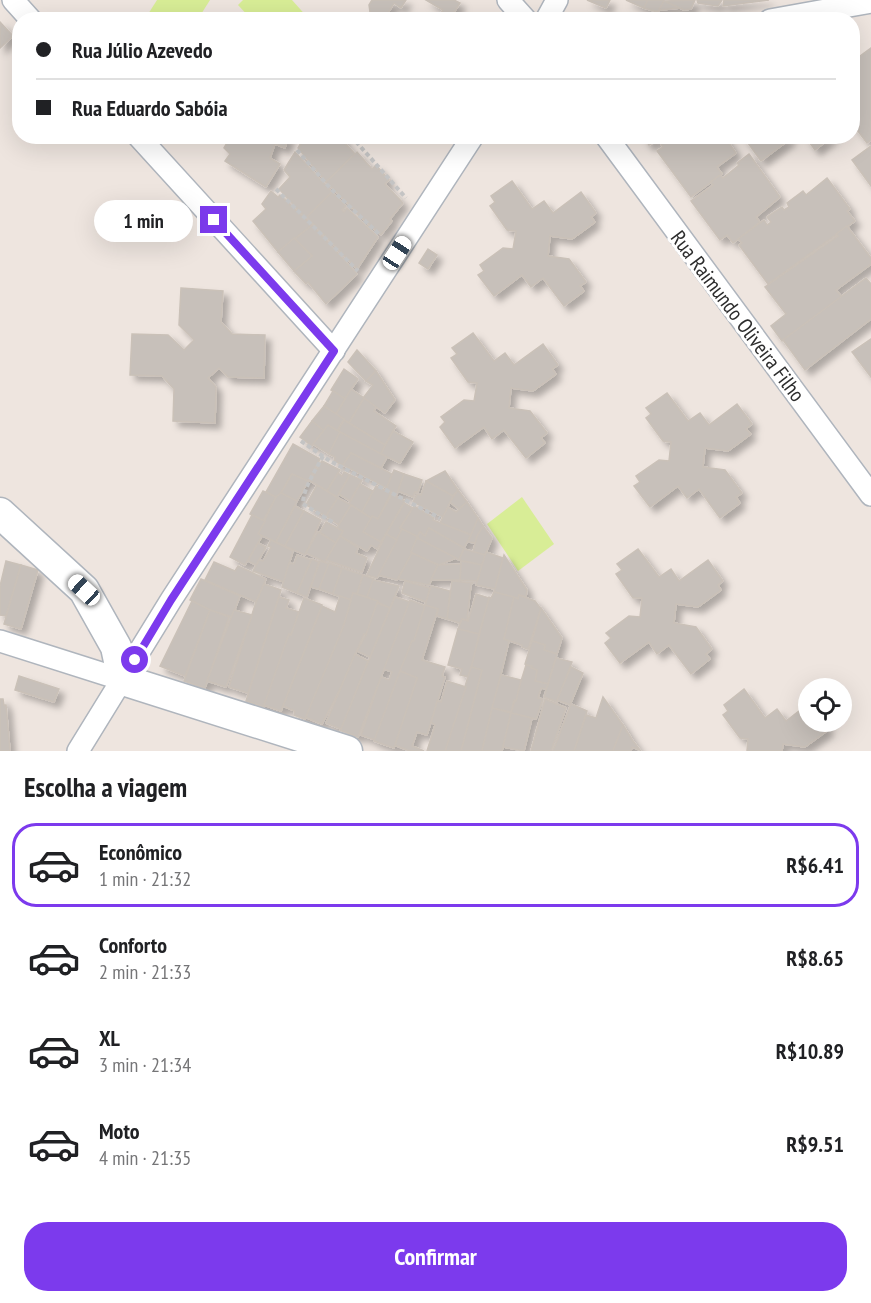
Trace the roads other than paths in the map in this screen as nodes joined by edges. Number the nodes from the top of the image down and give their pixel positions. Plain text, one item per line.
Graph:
1 (13, 0) edge
2 (508, 0) edge
3 (871, 2) edge
4 (24, 12) edge
5 (519, 12) edge
6 (815, 12) edge
7 (145, 144) edge
8 (468, 144) edge
9 (612, 144) edge
10 (334, 351) junction
11 (871, 495) edge
12 (0, 513) edge
13 (0, 641) edge
14 (123, 680) junction
15 (78, 751) edge
16 (347, 751) edge

1 - 4 street
2 - 5 street
3 - 6 street
7 - 10 street
8 - 10 street
9 - 11 street, Rua Raimundo Oliveira Filho
10 - 14 street
12 - 14 street
13 - 14 street
14 - 15 street
14 - 16 street

